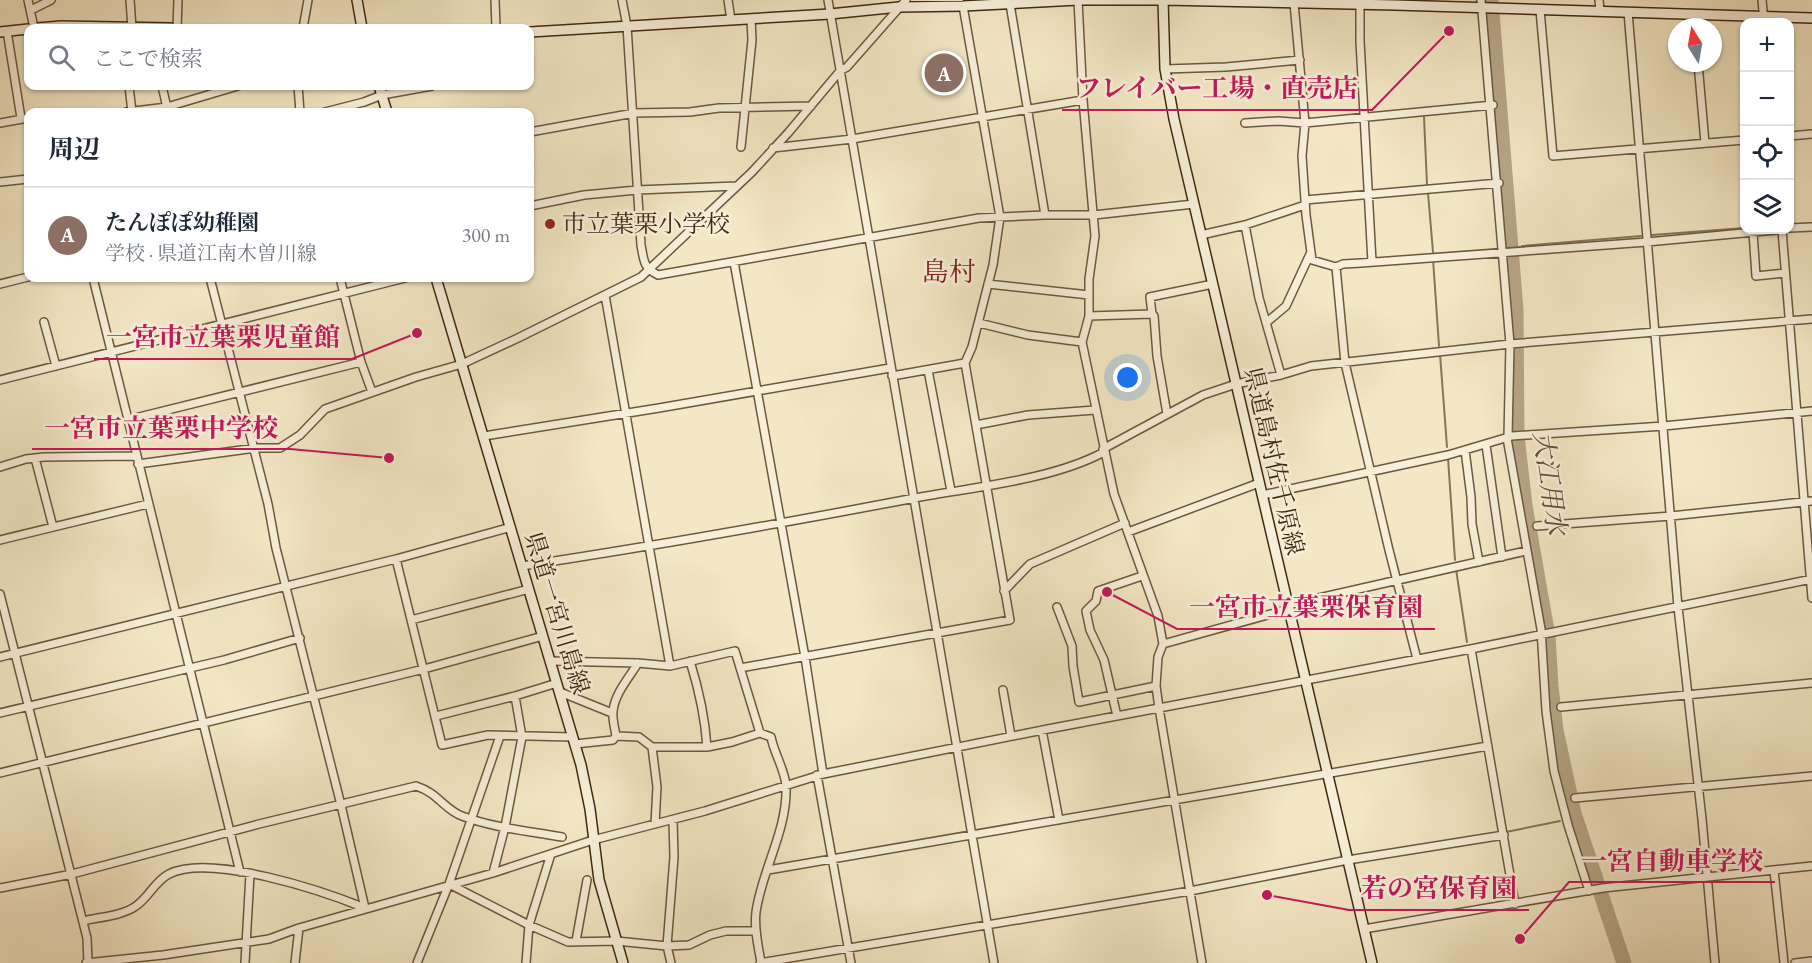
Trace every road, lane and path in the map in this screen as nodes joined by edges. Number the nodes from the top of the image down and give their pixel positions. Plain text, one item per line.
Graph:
1 (28, 0) edge
2 (51, 0) edge
3 (130, 0) edge
4 (178, 0) edge
5 (308, 0) edge
6 (357, 0) edge
7 (495, 0) edge
8 (622, 0) edge
9 (728, 0) edge
10 (828, 0) edge
11 (1078, 0) edge
12 (1163, 0) edge
13 (1599, 0) edge
14 (1761, 0) edge
15 (1023, 2) edge
16 (1332, 2) edge
17 (903, 3) edge
18 (1294, 3) junction
19 (1395, 3) edge
20 (1010, 4) junction
21 (1481, 4) edge
22 (1360, 5) junction
23 (963, 6) junction
24 (31, 10) junction
25 (1540, 10) junction
26 (1600, 11) junction
27 (1628, 12) junction
28 (830, 14) junction
29 (1694, 14) junction
30 (1694, 18) edge
31 (1750, 18) edge
32 (1764, 18) edge
33 (1794, 18) edge
34 (1812, 18) edge
35 (751, 19) junction
36 (731, 20) junction
37 (34, 24) edge
38 (132, 24) edge
39 (177, 24) edge
40 (304, 24) edge
41 (362, 24) edge
42 (496, 24) edge
43 (627, 26) junction
44 (24, 29) edge
45 (3, 31) edge
46 (534, 32) edge
47 (1300, 60) junction
48 (1165, 69) junction
49 (840, 71) junction
50 (1699, 72) edge
51 (129, 90) edge
52 (163, 90) edge
53 (226, 90) edge
54 (298, 90) edge
55 (380, 90) edge
56 (1083, 100) junction
57 (811, 106) junction
58 (1492, 106) junction
59 (132, 108) edge
60 (167, 108) edge
61 (173, 108) edge
62 (300, 108) edge
63 (341, 108) edge
64 (386, 108) edge
65 (744, 108) junction
66 (1029, 109) junction
67 (634, 113) junction
68 (24, 114) edge
69 (984, 117) junction
70 (24, 118) edge
71 (1364, 118) junction
72 (0, 123) edge
73 (1245, 123) dead end
74 (1305, 123) junction
75 (534, 131) edge
76 (1812, 134) edge
77 (1794, 136) edge
78 (852, 139) junction
79 (1740, 140) edge
80 (1705, 143) junction
81 (741, 147) dead end
82 (773, 148) junction
83 (1639, 148) junction
84 (24, 179) edge
85 (0, 182) edge
86 (1498, 183) junction
87 (736, 186) junction
88 (637, 190) junction
89 (1369, 195) junction
90 (1305, 202) junction
91 (1194, 204) junction
92 (534, 205) edge
93 (1046, 215) junction
94 (1094, 215) junction
95 (1000, 217) junction
96 (1245, 225) junction
97 (1812, 226) edge
98 (1794, 228) edge
99 (1740, 233) edge
100 (1753, 234) edge
101 (1782, 234) edge
102 (1201, 235) junction
103 (869, 239) junction
104 (1647, 242) junction
105 (1311, 251) junction
106 (1509, 251) junction
107 (734, 262) junction
108 (1372, 262) junction
109 (1336, 267) junction
110 (649, 270) junction
111 (1785, 273) junction
112 (24, 278) edge
113 (94, 282) edge
114 (211, 282) edge
115 (341, 282) edge
116 (389, 282) edge
117 (437, 282) edge
118 (0, 284) edge
119 (988, 284) junction
120 (1213, 284) junction
121 (344, 293) junction
122 (605, 295) junction
123 (1089, 295) junction
124 (1152, 314) junction
125 (1089, 316) junction
126 (1812, 319) edge
127 (1790, 320) junction
128 (45, 322) dead end
129 (1267, 322) junction
130 (221, 323) junction
131 (979, 323) junction
132 (1655, 333) junction
133 (1082, 342) junction
134 (1515, 344) junction
135 (110, 353) junction
136 (361, 362) junction
137 (965, 363) junction
138 (1345, 363) junction
139 (462, 364) junction
140 (56, 366) junction
141 (928, 370) junction
142 (891, 372) junction
143 (1281, 375) junction
144 (0, 380) edge
145 (1236, 384) junction
146 (758, 391) junction
147 (238, 392) junction
148 (372, 392) junction
149 (1095, 410) junction
150 (1812, 411) edge
151 (1797, 412) junction
152 (626, 414) junction
153 (1167, 414) junction
154 (127, 420) junction
155 (975, 425) junction
156 (1664, 426) junction
157 (484, 436) junction
158 (1512, 437) junction
159 (1486, 445) junction
160 (252, 449) junction
161 (1465, 450) junction
162 (1103, 451) junction
163 (34, 458) junction
164 (137, 460) junction
165 (0, 467) edge
166 (1371, 472) junction
167 (1259, 483) junction
168 (986, 485) junction
169 (951, 491) junction
170 (1262, 495) junction
171 (914, 498) junction
172 (1812, 501) edge
173 (1804, 502) junction
174 (148, 504) junction
175 (1671, 516) junction
176 (1125, 523) junction
177 (781, 524) junction
178 (1537, 526) dead end
179 (52, 527) junction
180 (511, 527) junction
181 (1128, 532) junction
182 (0, 540) edge
183 (649, 547) junction
184 (1526, 550) junction
185 (1502, 556) junction
186 (396, 559) junction
187 (1479, 562) junction
188 (522, 566) junction
189 (1142, 576) junction
190 (1811, 580) edge
191 (1398, 582) junction
192 (287, 586) junction
193 (529, 589) junction
194 (1004, 591) junction
195 (0, 594) edge
196 (1812, 598) edge
197 (1057, 607) dead end
198 (1289, 607) junction
199 (1678, 607) junction
200 (176, 613) junction
201 (411, 620) junction
202 (938, 633) junction
203 (1543, 633) junction
204 (543, 636) junction
205 (300, 638) junction
206 (1163, 644) junction
207 (1471, 649) junction
208 (15, 654) junction
209 (0, 657) edge
210 (805, 657) junction
211 (1418, 659) junction
212 (551, 661) junction
213 (690, 661) junction
214 (638, 663) junction
215 (670, 666) junction
216 (190, 668) junction
217 (740, 668) junction
218 (424, 669) junction
219 (1306, 680) junction
220 (1812, 683) edge
221 (1156, 686) junction
222 (558, 687) junction
223 (1003, 690) dead end
224 (1112, 694) junction
225 (314, 695) junction
226 (515, 696) junction
227 (1688, 696) junction
228 (28, 706) junction
229 (1561, 707) dead end
230 (1159, 708) junction
231 (0, 713) edge
232 (612, 713) junction
233 (1117, 716) junction
234 (436, 717) junction
235 (204, 724) junction
236 (1042, 730) junction
237 (760, 733) junction
238 (500, 736) junction
239 (616, 736) junction
240 (1011, 736) junction
241 (522, 737) junction
242 (574, 740) junction
243 (1488, 746) junction
244 (652, 747) junction
245 (707, 747) junction
246 (957, 747) junction
247 (44, 763) junction
248 (1327, 772) junction
249 (0, 774) edge
250 (820, 775) junction
251 (1812, 776) edge
252 (786, 787) junction
253 (1699, 787) junction
254 (1575, 798) dead end
255 (1173, 800) junction
256 (341, 805) junction
257 (472, 818) junction
258 (673, 820) junction
259 (1059, 820) junction
260 (655, 824) junction
261 (505, 827) junction
262 (230, 832) junction
263 (972, 835) junction
264 (1504, 836) junction
265 (562, 837) dead end
266 (593, 840) junction
267 (550, 854) junction
268 (833, 860) junction
269 (1348, 860) junction
270 (1812, 866) edge
271 (768, 870) junction
272 (1774, 871) junction
273 (240, 872) junction
274 (493, 873) junction
275 (72, 874) junction
276 (250, 874) junction
277 (1707, 877) junction
278 (587, 880) dead end
279 (449, 884) junction
280 (0, 888) edge
281 (1592, 890) junction
282 (1190, 891) junction
283 (1515, 904) junction
284 (365, 908) junction
285 (83, 921) junction
286 (988, 925) junction
287 (529, 926) junction
288 (299, 928) junction
289 (1364, 929) junction
290 (756, 931) junction
291 (576, 941) junction
292 (616, 941) junction
293 (247, 942) junction
294 (667, 946) junction
295 (848, 947) junction
296 (163, 955) junction
297 (1812, 961) edge
298 (118, 962) edge
299 (87, 963) edge
300 (162, 963) edge
301 (244, 963) edge
302 (295, 963) edge
303 (417, 963) edge
304 (526, 963) edge
305 (623, 963) edge
306 (671, 963) edge
307 (761, 963) edge
308 (851, 963) edge
309 (994, 963) edge
310 (1202, 963) edge
311 (1372, 963) edge
312 (1715, 963) edge
313 (1784, 963) edge
314 (1795, 963) edge

1 - 24 street
2 - 24 street
3 - 38 street
4 - 39 street
5 - 40 street
6 - 41 main road
7 - 42 street
8 - 43 street
9 - 36 street
10 - 28 street
11 - 12 main road
11 - 15 main road
11 - 56 street
12 - 18 main road
12 - 48 main road, 県道島村佐千原線
13 - 26 street
14 - 32 street
15 - 20 main road
16 - 18 main road
16 - 22 main road
17 - 23 main road
17 - 28 main road
17 - 49 street
18 - 47 street
19 - 21 main road
19 - 22 main road
20 - 23 main road
20 - 66 street
21 - 25 main road
21 - 58 street
22 - 71 street
23 - 69 street
24 - 37 street
25 - 26 main road
25 - 83 street
26 - 27 main road
27 - 29 main road
27 - 83 street
28 - 35 main road
28 - 49 street
29 - 30 street
29 - 31 main road
33 - 34 main road
35 - 36 main road
35 - 65 street
36 - 43 main road
43 - 46 main road
43 - 67 street
44 - 45 main road
45 - 68 street
47 - 48 street
47 - 74 street
48 - 91 main road, 県道島村佐千原線
49 - 57 street
49 - 78 street
50 - 80 street
51 - 59 street
52 - 60 street
53 - 61 street
54 - 62 street
55 - 63 street
55 - 64 main road
56 - 66 street
56 - 94 street
57 - 65 street
57 - 82 street
58 - 71 street
58 - 86 street
65 - 67 street
65 - 81 street
66 - 69 street
66 - 93 street
67 - 75 street
67 - 88 street
69 - 78 street
69 - 95 street
70 - 72 street
71 - 74 street
71 - 89 street
73 - 74 street
74 - 90 street
76 - 77 street
78 - 82 street
78 - 103 street
79 - 80 street
80 - 83 street
82 - 87 street
83 - 104 street
84 - 85 street
86 - 89 street
86 - 106 street
87 - 88 street
87 - 110 street
88 - 92 street
88 - 110 street
89 - 90 street
89 - 108 street
90 - 96 street
90 - 105 street
91 - 94 street
91 - 102 main road, 県道島村佐千原線
93 - 94 street
93 - 95 street
94 - 123 street
95 - 103 street
95 - 119 street
96 - 102 street
96 - 129 street
97 - 98 street
99 - 104 street
100 - 111 street
101 - 111 street
102 - 120 main road, 県道島村佐千原線
103 - 107 street
103 - 142 street
104 - 106 street
104 - 132 street
105 - 109 street
105 - 129 street
106 - 108 street
106 - 134 street
107 - 110 street
107 - 146 street
108 - 109 street
109 - 138 street
110 - 122 street
111 - 127 street
112 - 118 street
113 - 135 street
114 - 130 street
115 - 121 street
116 - 121 street
117 - 139 main road, 県道一宮川島線
119 - 123 street
119 - 131 street
120 - 124 street
120 - 145 main road, 県道島村佐千原線
121 - 130 street
121 - 136 street
122 - 139 street
122 - 152 street
123 - 125 street
124 - 125 street
124 - 153 street
125 - 133 street
126 - 127 street
127 - 132 street
127 - 151 street
128 - 140 street
129 - 143 street
130 - 135 street
130 - 147 street
131 - 133 street
131 - 137 street
132 - 134 street
132 - 156 street
133 - 149 street
134 - 138 street
134 - 158 street
135 - 140 street
135 - 154 street
136 - 147 street
136 - 148 street
137 - 141 street
137 - 155 street
138 - 143 street
138 - 166 street
139 - 148 street
139 - 157 main road, 県道一宮川島線
140 - 144 street
141 - 142 street
141 - 169 street
142 - 146 street
142 - 171 street
143 - 145 street
145 - 153 street
145 - 167 main road, 県道島村佐千原線
146 - 152 street
146 - 177 street
147 - 154 street
147 - 160 street
148 - 160 street
149 - 155 street
149 - 162 street
150 - 151 street
151 - 156 street
151 - 173 street
152 - 157 street
152 - 183 street
153 - 162 street
154 - 164 street
155 - 168 street
156 - 158 street
156 - 175 street
157 - 180 main road, 県道一宮川島線
158 - 159 street
158 - 184 street
159 - 161 street
159 - 185 street
160 - 164 street
160 - 192 street
161 - 166 street
161 - 187 street
162 - 168 street
162 - 176 street
163 - 164 street
163 - 165 street
163 - 179 street
164 - 174 street
166 - 170 street
166 - 191 street
167 - 170 main road, 県道島村佐千原線
167 - 181 street
168 - 169 street
168 - 194 street
169 - 171 street
170 - 198 main road, 県道島村佐千原線
171 - 177 street
171 - 202 street
172 - 173 street
173 - 175 street
173 - 190 street
174 - 179 street
174 - 200 street
175 - 178 street
175 - 199 street
176 - 181 street
176 - 194 street
177 - 183 street
177 - 210 street
179 - 182 street
180 - 186 street
180 - 188 main road, 県道一宮川島線
181 - 189 street
183 - 188 street
183 - 215 street
184 - 185 street
184 - 203 street
185 - 187 street
186 - 192 street
186 - 201 street
187 - 191 street
188 - 193 main road, 県道一宮川島線
189 - 206 street
189 - 224 street
190 - 196 street
190 - 199 street
191 - 198 street
191 - 211 street
192 - 200 street
192 - 205 street
193 - 201 street
193 - 204 main road, 県道一宮川島線
194 - 202 street
195 - 208 street
197 - 224 street
198 - 206 street
198 - 219 main road, 県道島村佐千原線
199 - 203 street
199 - 227 street
200 - 208 street
200 - 216 street
201 - 218 street
202 - 210 street
202 - 246 street
203 - 207 street
203 - 281 street
204 - 212 main road, 県道一宮川島線
204 - 218 street
205 - 216 street
205 - 225 street
206 - 221 street
207 - 211 street
207 - 243 street
208 - 209 street
208 - 228 street
210 - 217 street
210 - 250 street
211 - 219 street
212 - 214 street
212 - 222 main road, 県道一宮川島線
213 - 215 street
213 - 217 street
213 - 245 street
214 - 215 street
214 - 232 street
216 - 228 street
216 - 235 street
217 - 237 street
218 - 225 street
218 - 234 street
219 - 230 street
219 - 248 main road, 県道島村佐千原線
220 - 227 street
221 - 224 street
221 - 230 street
222 - 226 street
222 - 232 street
222 - 242 main road, 県道一宮川島線
223 - 240 street
224 - 233 street
225 - 235 street
225 - 256 street
226 - 234 street
226 - 241 street
227 - 229 street
227 - 253 street
228 - 231 street
228 - 247 street
230 - 233 street
230 - 255 street
232 - 239 street
233 - 236 street
234 - 238 street
235 - 247 street
235 - 262 street
236 - 240 street
236 - 259 street
237 - 245 street
237 - 252 street
238 - 241 street
238 - 257 street
239 - 242 street
239 - 244 street
240 - 246 street
241 - 242 street
241 - 261 street
242 - 266 main road, 県道一宮川島線
243 - 248 street
243 - 264 street
244 - 245 street
244 - 260 street
246 - 250 street
246 - 263 street
247 - 249 street
247 - 275 street
248 - 255 street
248 - 269 main road, 県道島村佐千原線
250 - 252 street
250 - 268 street
251 - 253 street
252 - 258 street
252 - 271 street
253 - 254 street
253 - 277 street
255 - 259 street
255 - 282 street
256 - 257 street
256 - 262 street
256 - 284 street
257 - 261 street
257 - 279 street
258 - 260 street
258 - 294 street
259 - 263 street
260 - 266 street
261 - 265 street
261 - 274 street
262 - 273 street
262 - 275 street
263 - 268 street
263 - 286 street
264 - 269 street
264 - 283 street
266 - 267 street
266 - 292 main road, 県道一宮川島線
267 - 274 street
267 - 287 street
268 - 271 street
268 - 295 street
269 - 282 street
269 - 289 main road, 県道島村佐千原線
270 - 272 street
271 - 290 street
272 - 277 street
272 - 313 street
273 - 276 street
273 - 285 street
274 - 279 street
275 - 280 street
275 - 285 street
276 - 284 street
276 - 293 street
277 - 281 street
277 - 312 street
278 - 291 street
279 - 284 street
279 - 287 street
279 - 303 street
281 - 283 street
282 - 286 street
282 - 310 street
283 - 289 street
284 - 288 street
285 - 299 street
286 - 295 street
286 - 309 street
287 - 291 street
287 - 304 street
288 - 293 street
288 - 302 street
289 - 311 main road, 県道島村佐千原線
290 - 294 street
290 - 307 street
291 - 292 street
292 - 294 street
292 - 305 main road, 県道一宮川島線
293 - 296 street
293 - 301 street
294 - 306 street
295 - 307 street
295 - 308 street
296 - 298 street
296 - 300 street
297 - 314 street
298 - 299 street

